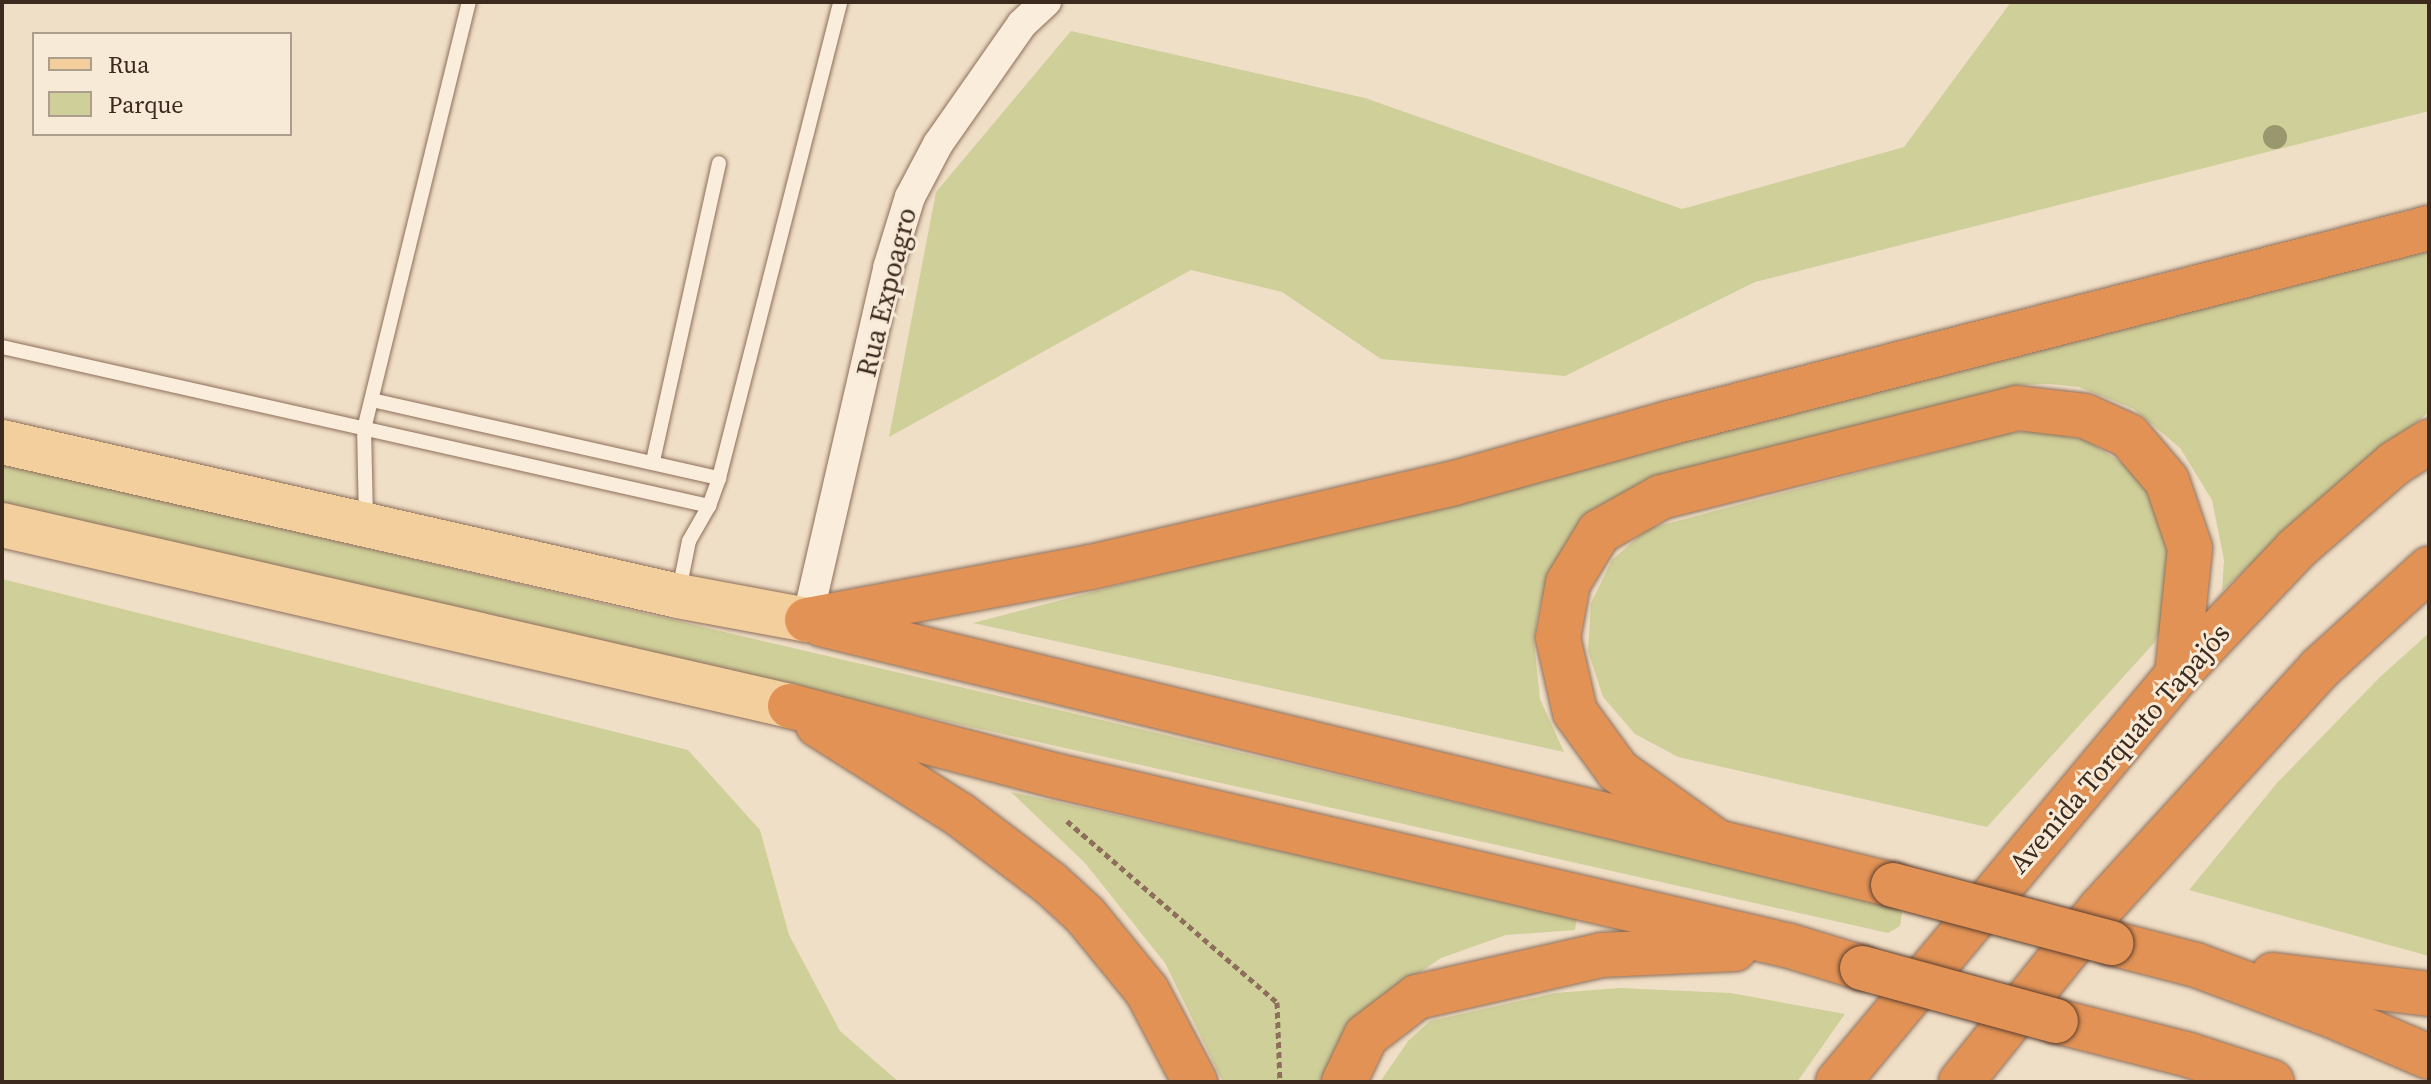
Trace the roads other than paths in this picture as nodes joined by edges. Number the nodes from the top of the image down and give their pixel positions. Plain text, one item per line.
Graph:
1 (469, 2) edge
2 (840, 2) edge
3 (1046, 2) edge
4 (719, 163) dead end
5 (2429, 228) edge
6 (2, 347) edge
7 (372, 400) junction
8 (364, 429) junction
9 (2, 442) edge
10 (2429, 442) edge
11 (653, 461) junction
12 (719, 478) junction
13 (709, 506) junction
14 (2, 525) edge
15 (366, 525) junction
16 (2429, 569) edge
17 (678, 596) junction
18 (807, 620) junction
19 (2177, 675) junction
20 (790, 706) junction
21 (1717, 842) junction
22 (1790, 946) junction
23 (2196, 965) junction
24 (2429, 994) edge
25 (2429, 1057) edge
26 (2201, 1068) edge
27 (1195, 1082) edge
28 (1344, 1082) edge
29 (1838, 1082) edge
30 (1961, 1082) edge
31 (2272, 1082) edge

1 - 7 lane
2 - 12 lane
3 - 18 street, Rua Expoagro
4 - 11 lane
5 - 18 highway
6 - 8 lane
7 - 8 lane
7 - 11 lane
8 - 13 lane
8 - 15 lane
9 - 15 main road
10 - 19 highway, Avenida Torquato Tapajós
11 - 12 lane
12 - 13 lane
13 - 17 lane
14 - 20 main road
15 - 17 main road
16 - 30 highway
17 - 18 main road
18 - 21 highway
19 - 21 highway
19 - 29 highway, Avenida Torquato Tapajós
20 - 22 highway
20 - 27 highway
21 - 23 highway, bridge
22 - 26 highway, bridge
22 - 28 highway
23 - 24 highway
23 - 25 highway
26 - 31 highway

